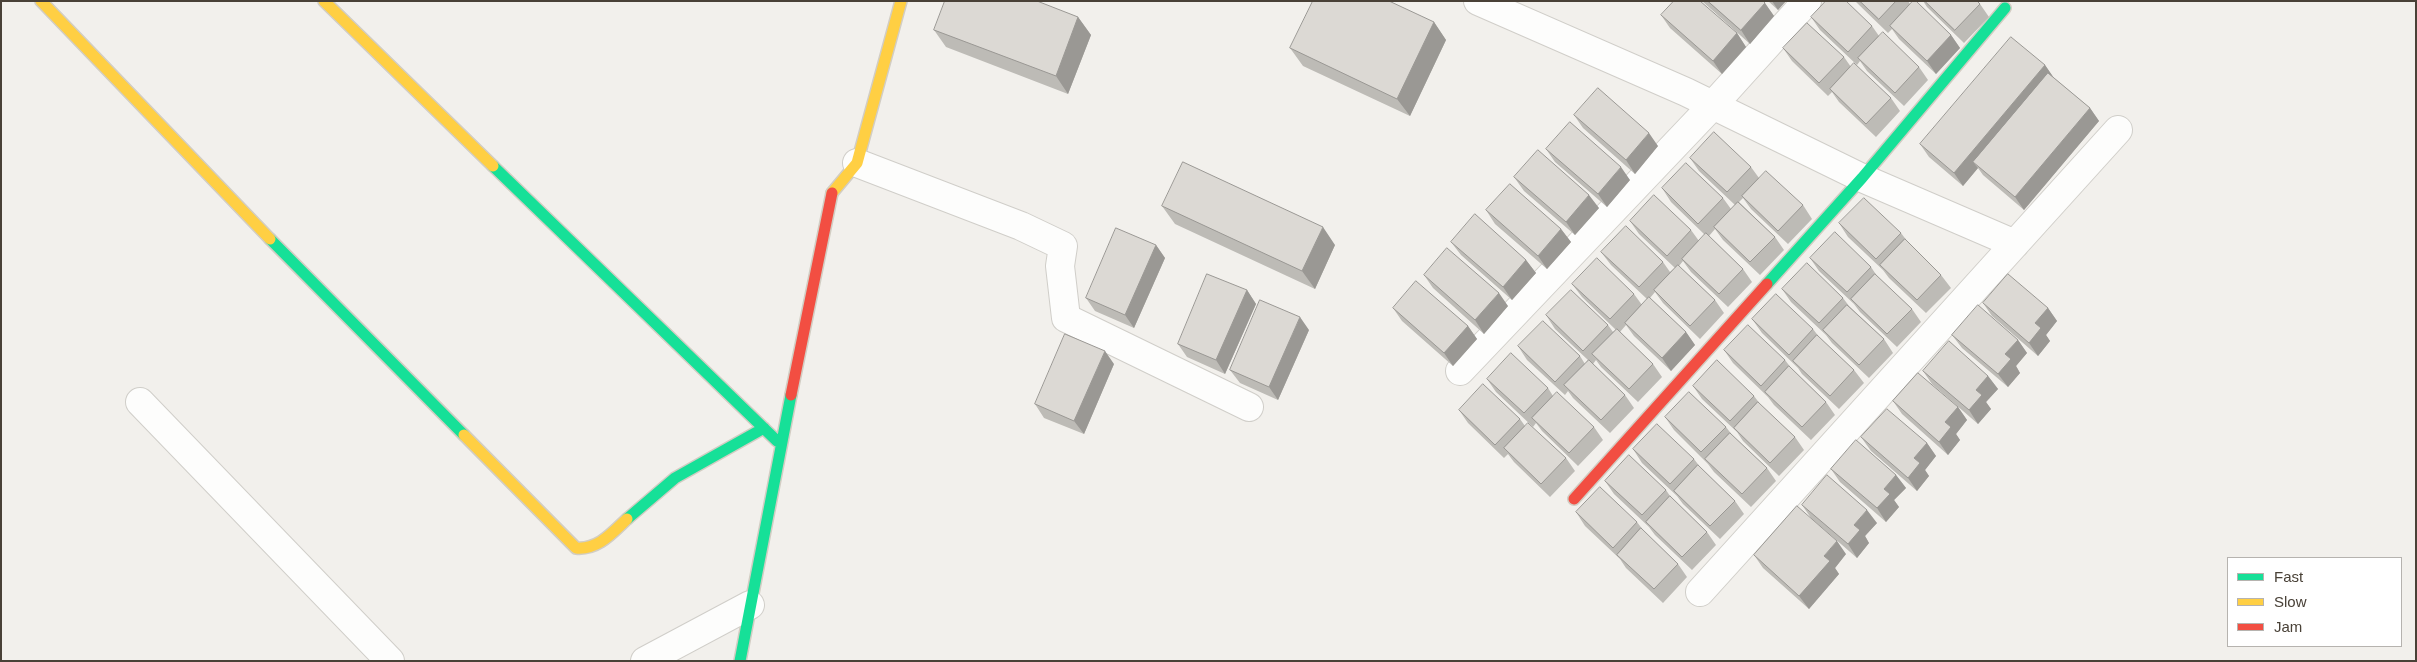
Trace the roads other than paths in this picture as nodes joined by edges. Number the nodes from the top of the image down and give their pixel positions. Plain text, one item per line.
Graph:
1 (41, 1) edge
2 (324, 1) edge
3 (901, 1) edge
4 (1478, 1) edge
5 (1807, 1) edge
6 (2005, 8) dead end
7 (1713, 105) junction
8 (2118, 130) dead end
9 (857, 163) junction
10 (1862, 178) junction
11 (2015, 244) junction
12 (1460, 371) dead end
13 (140, 402) dead end
14 (1249, 408) dead end
15 (764, 428) junction
16 (781, 445) junction
17 (1574, 499) dead end
18 (1700, 592) dead end
19 (750, 605) junction
20 (390, 661) edge
21 (645, 661) edge
22 (740, 661) edge

1 - 15 street
2 - 15 street
3 - 9 street
4 - 7 street
5 - 7 street
6 - 10 street
7 - 10 street
7 - 12 street
8 - 11 street
9 - 14 street
9 - 16 street
10 - 11 street
10 - 17 street
11 - 18 street
13 - 20 street
15 - 16 street
16 - 19 street
19 - 21 street
19 - 22 street

